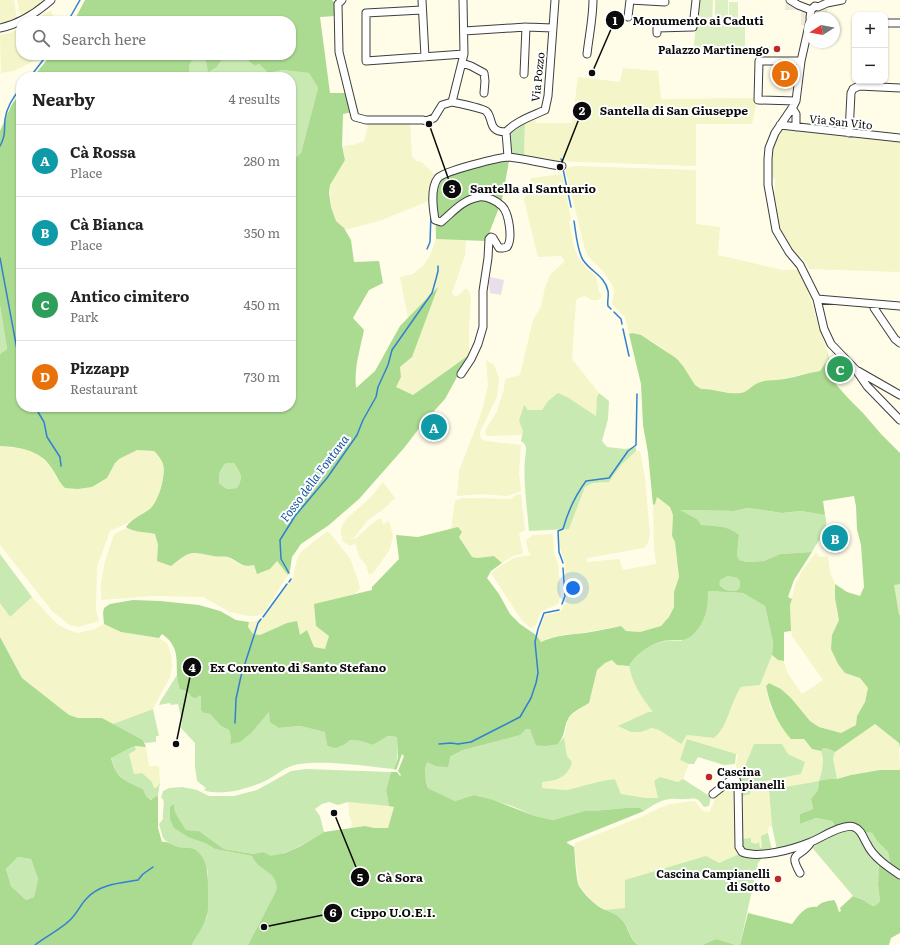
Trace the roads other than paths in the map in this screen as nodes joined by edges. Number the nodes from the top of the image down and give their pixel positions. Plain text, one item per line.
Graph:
1 (51, 0) edge
2 (342, 0) edge
3 (422, 0) edge
4 (463, 0) edge
5 (555, 0) edge
6 (594, 0) edge
7 (630, 0) edge
8 (696, 0) edge
9 (790, 0) edge
10 (842, 0) edge
11 (665, 2) dead end
12 (814, 5) edge
13 (422, 10) junction
14 (29, 16) edge
15 (628, 17) dead end
16 (16, 23) edge
17 (888, 23) edge
18 (900, 23) edge
19 (526, 27) junction
20 (0, 28) edge
21 (553, 28) junction
22 (464, 31) junction
23 (657, 33) dead end
24 (804, 44) edge
25 (464, 54) junction
26 (587, 54) dead end
27 (424, 57) junction
28 (799, 61) junction
29 (462, 62) junction
30 (524, 74) dead end
31 (900, 88) edge
32 (484, 93) dead end
33 (796, 100) junction
34 (452, 102) junction
35 (792, 108) junction
36 (780, 125) junction
37 (793, 126) junction
38 (506, 132) junction
39 (849, 133) junction
40 (900, 138) edge
41 (508, 157) junction
42 (562, 166) dead end
43 (817, 299) junction
44 (827, 300) junction
45 (874, 304) junction
46 (900, 306) edge
47 (820, 310) junction
48 (900, 343) edge
49 (856, 370) junction
50 (461, 374) dead end
51 (900, 395) edge
52 (900, 420) edge
53 (713, 794) dead end
54 (811, 842) junction
55 (800, 873) dead end
56 (900, 875) edge

1 - 14 street
2 - 34 street
3 - 13 street
4 - 22 street
5 - 21 street, Via Pozzo
6 - 26 street
7 - 11 street
7 - 15 street
8 - 23 street
9 - 12 street
10 - 12 street
13 - 27 street
13 - 27 street
16 - 20 street
17 - 18 street
19 - 21 street
19 - 22 street
19 - 30 street
21 - 38 street, Via Pozzo
22 - 25 street
24 - 28 street
25 - 27 street
25 - 29 street
28 - 33 street
28 - 33 street
29 - 32 street
29 - 34 street
31 - 39 street
33 - 35 street
34 - 38 street
35 - 36 street
35 - 37 street
36 - 37 street, Via San Vito
36 - 43 street
37 - 39 street, Via San Vito
38 - 41 street
39 - 40 street, Via San Vito
41 - 42 street
41 - 50 street
43 - 44 street
43 - 47 street
44 - 45 street
44 - 47 street
45 - 46 street
45 - 48 street
47 - 49 street
49 - 51 street
49 - 52 street
53 - 54 street
54 - 55 street
54 - 56 street

